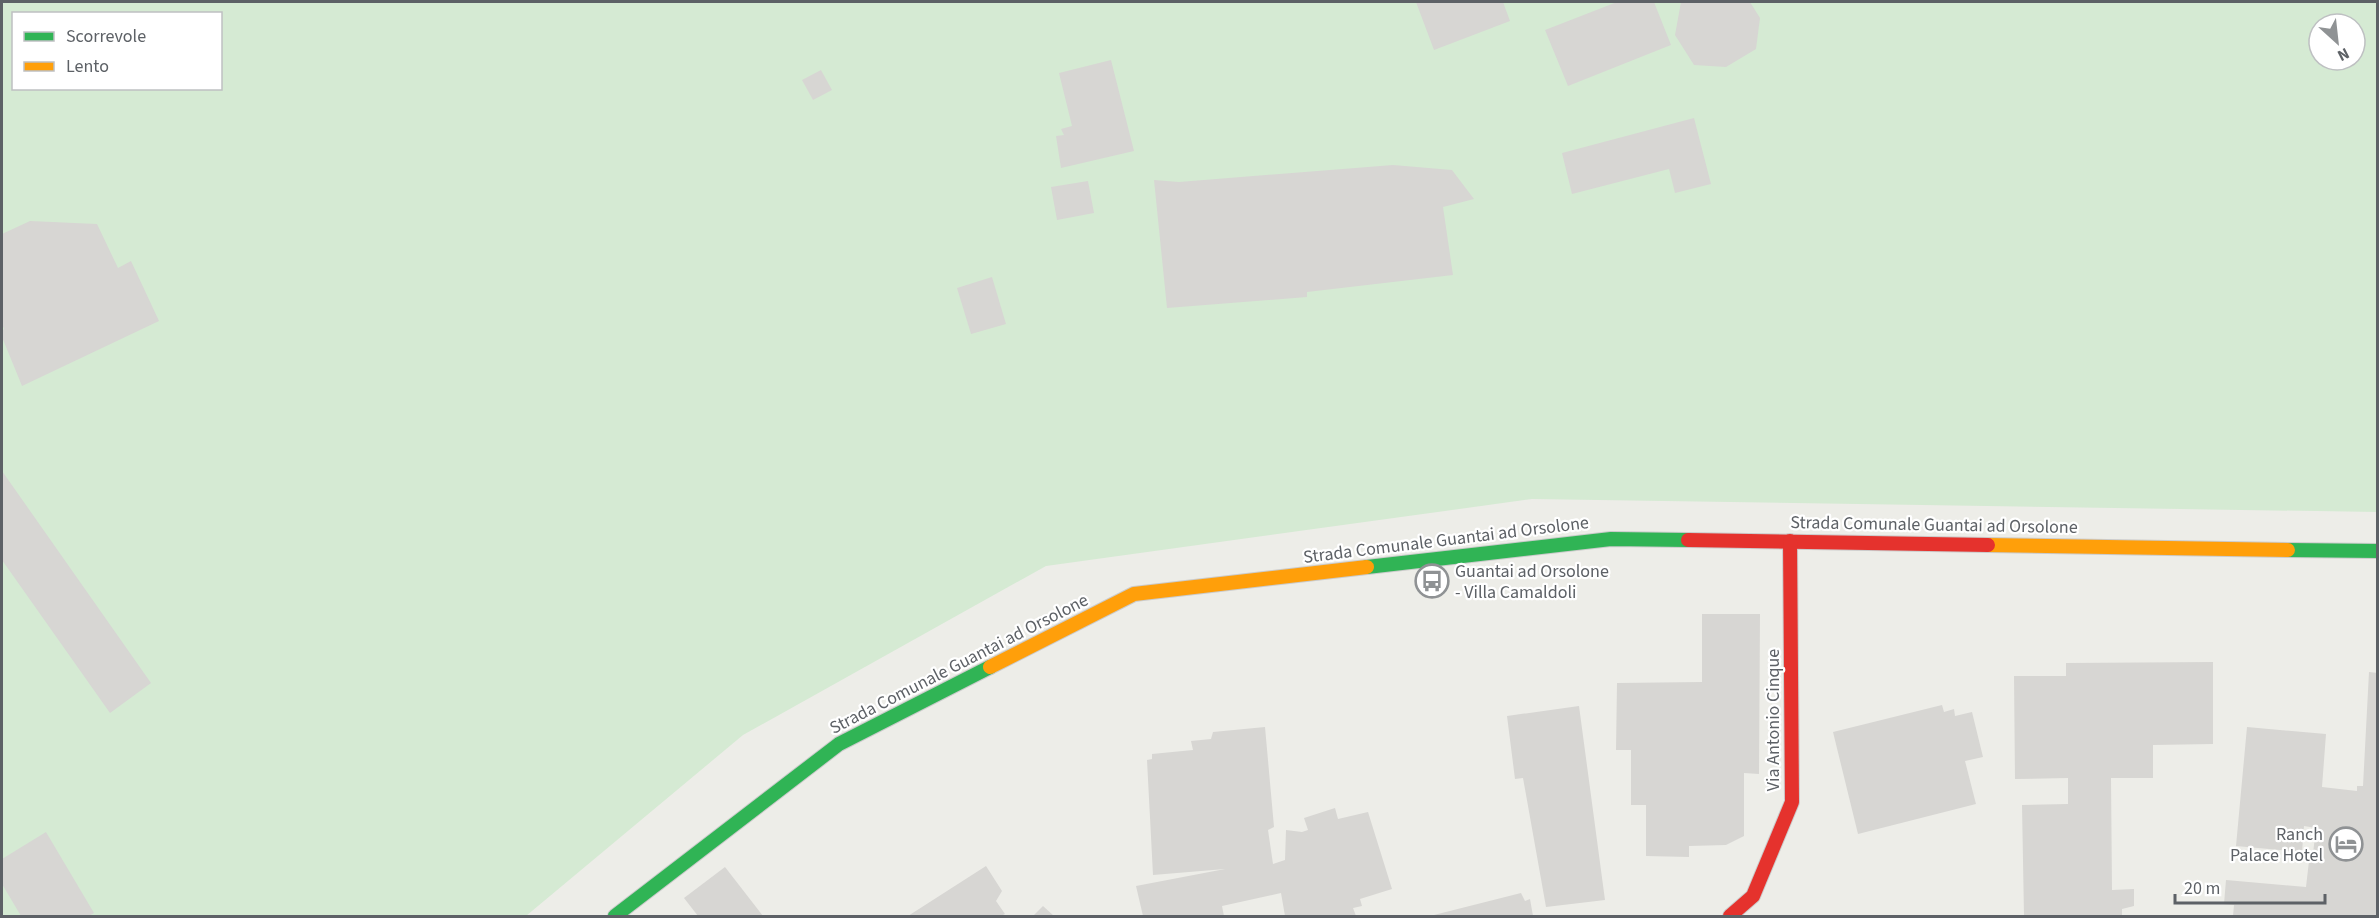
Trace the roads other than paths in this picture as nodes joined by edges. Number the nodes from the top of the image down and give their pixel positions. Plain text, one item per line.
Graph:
1 (1790, 541) junction
2 (2378, 551) edge
3 (615, 916) edge
4 (1730, 916) edge

1 - 2 street, Strada Comunale Guantai ad Orsolone
1 - 3 street, Strada Comunale Guantai ad Orsolone
1 - 4 street, Via Antonio Cinque

